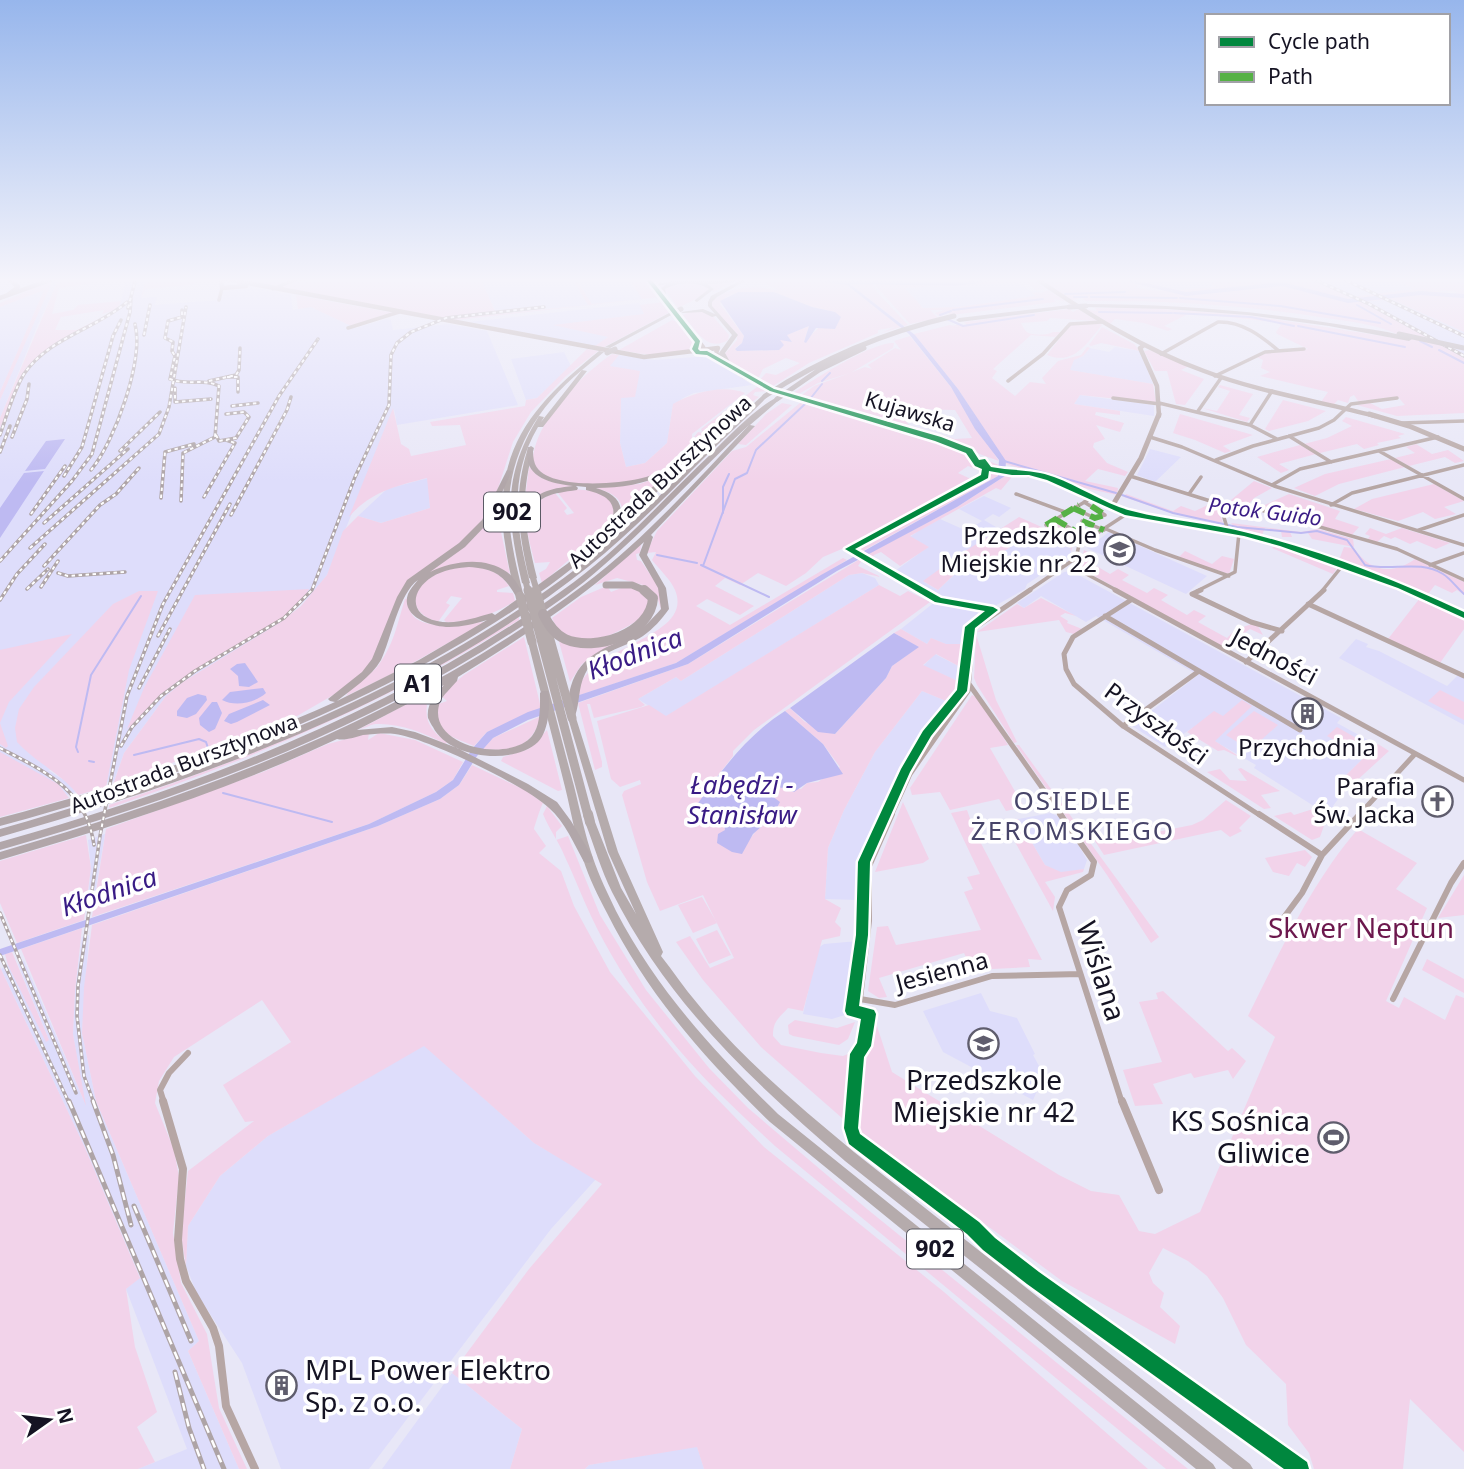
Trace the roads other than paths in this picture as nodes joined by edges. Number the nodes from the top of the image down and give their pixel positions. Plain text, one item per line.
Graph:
1 (1143, 346) edge
2 (587, 347) edge
3 (614, 347) edge
4 (702, 347) edge
5 (718, 347) edge
6 (719, 347) edge
7 (728, 347) edge
8 (852, 347) edge
9 (869, 347) edge
10 (1051, 347) edge
11 (1144, 347) edge
12 (1177, 347) edge
13 (1273, 347) edge
14 (1445, 347) edge
15 (715, 348) junction
16 (1304, 349) dead end
17 (608, 350) junction
18 (704, 350) junction
19 (1464, 350) edge
20 (1279, 351) junction
21 (1161, 354) junction
22 (724, 362) junction
23 (730, 367) junction
24 (585, 369) junction
25 (1218, 377) junction
26 (1008, 381) dead end
27 (1272, 391) junction
28 (1113, 398) dead end
29 (1397, 398) dead end
30 (766, 401) junction
31 (1159, 404) junction
32 (1345, 410) junction
33 (1198, 411) junction
34 (1464, 421) edge
35 (1399, 424) junction
36 (1424, 424) junction
37 (1250, 425) junction
38 (1420, 430) junction
39 (1289, 436) junction
40 (1150, 437) junction
41 (1438, 437) junction
42 (1277, 439) junction
43 (1462, 447) edge
44 (530, 448) junction
45 (1379, 451) junction
46 (691, 454) junction
47 (1216, 460) junction
48 (1331, 462) junction
49 (1464, 465) edge
50 (509, 471) junction
51 (1421, 475) junction
52 (1130, 476) junction
53 (1201, 477) dead end
54 (1272, 485) junction
55 (1016, 494) dead end
56 (1121, 494) junction
57 (1189, 494) junction
58 (1093, 497) junction
59 (1464, 499) edge
60 (1084, 502) junction
61 (1220, 503) junction
62 (1115, 505) junction
63 (1123, 505) junction
64 (1331, 505) junction
65 (1073, 508) junction
66 (1065, 512) junction
67 (1128, 513) junction
68 (1464, 515) edge
69 (1055, 519) junction
70 (1082, 521) dead end
71 (1046, 525) dead end
72 (1227, 526) junction
73 (521, 527) junction
74 (655, 528) junction
75 (1105, 529) junction
76 (1419, 530) junction
77 (1239, 533) junction
78 (607, 536) junction
79 (1088, 539) junction
80 (1464, 545) edge
81 (1464, 553) edge
82 (1076, 558) junction
83 (1343, 565) junction
84 (1430, 565) junction
85 (1063, 567) junction
86 (1077, 568) junction
87 (1229, 576) junction
88 (1464, 580) edge
89 (522, 586) junction
90 (1131, 600) junction
91 (565, 604) junction
92 (1308, 604) junction
93 (514, 606) junction
94 (543, 614) junction
95 (1464, 615) edge
96 (1105, 616) junction
97 (1282, 631) junction
98 (1246, 662) junction
99 (467, 667) junction
100 (1199, 671) junction
101 (1464, 676) edge
102 (969, 684) junction
103 (545, 693) junction
104 (572, 718) junction
105 (299, 720) junction
106 (1123, 726) junction
107 (1300, 730) dead end
108 (304, 750) junction
109 (1415, 754) junction
110 (1464, 780) edge
111 (596, 820) junction
112 (0, 822) edge
113 (575, 829) junction
114 (0, 833) edge
115 (0, 846) edge
116 (1322, 855) junction
117 (0, 856) edge
118 (587, 859) joint
119 (1464, 863) edge
120 (1282, 920) dead end
121 (1080, 974) junction
122 (1393, 999) dead end
123 (188, 1053) dead end
124 (1158, 1190) dead end
125 (255, 1469) edge
126 (1208, 1469) edge
127 (1245, 1469) edge

1 - 31 street
2 - 18 street
3 - 17 main road, 902, bridge
4 - 18 street, Kujawska
5 - 15 main road
6 - 15 main road
7 - 23 main road
8 - 30 highway, Autostrada Bursztynowa / A1, bridge
9 - 30 highway, Autostrada Bursztynowa / A1, bridge
10 - 26 street
11 - 21 street
12 - 21 street
13 - 20 street
14 - 19 highway, Autostrada Bursztynowa / A1, bridge
15 - 18 street
15 - 18 street
15 - 22 street, Kujawska
16 - 20 street
17 - 24 main road, 902
17 - 50 main road, 902
18 - 22 street, Kujawska
20 - 25 street
21 - 25 street
22 - 23 street, Kujawska
23 - 58 street, Kujawska
24 - 44 main road
24 - 89 main road, 902
25 - 27 street
25 - 33 street
27 - 32 street
27 - 37 street
28 - 31 street
29 - 32 street
30 - 46 highway
30 - 74 highway
30 - 114 highway, Autostrada Bursztynowa / A1
30 - 115 highway, Autostrada Bursztynowa / A1
31 - 33 street
31 - 40 street
32 - 35 street
32 - 39 street
33 - 37 street
34 - 36 street
35 - 36 street
35 - 38 street
36 - 38 street
37 - 42 street
38 - 41 street
39 - 42 street
39 - 48 street
40 - 47 street
40 - 52 street
41 - 43 street
41 - 45 street
42 - 47 street
44 - 46 highway
44 - 73 main road
45 - 48 street
45 - 51 street
46 - 78 highway
47 - 54 street
48 - 54 street
49 - 51 street
50 - 89 main road, 902
50 - 105 highway
51 - 59 street
51 - 64 street
52 - 56 street
52 - 57 street
53 - 57 street
54 - 64 street
55 - 66 street
56 - 62 street
56 - 63 street
57 - 61 street
58 - 60 street
58 - 62 street
60 - 65 street
60 - 65 street
61 - 72 street
61 - 84 street
62 - 63 street
62 - 67 street
63 - 67 street
64 - 76 street
65 - 66 street
66 - 69 street
67 - 72 street
67 - 75 street
68 - 76 street
69 - 71 street
69 - 79 street
70 - 75 street
72 - 77 street
73 - 78 highway
73 - 89 main road
74 - 91 highway
74 - 104 highway, bridge
75 - 79 street
75 - 87 street
76 - 80 street
77 - 83 street
77 - 87 street
78 - 93 highway
79 - 82 street
81 - 84 street
82 - 85 street, Jesienna
82 - 86 street
83 - 92 street
83 - 95 street
84 - 88 street
85 - 86 street
85 - 102 street, Jesienna
86 - 90 street, Jedności
87 - 97 street
89 - 93 highway
89 - 94 main road, bridge
89 - 103 main road, 902, bridge
89 - 111 main road, 902, bridge
90 - 96 street, Przyszłości
90 - 98 street, Jedności
91 - 94 highway, bridge
91 - 99 highway
92 - 97 street
92 - 101 street
93 - 105 highway
94 - 104 main road, bridge
96 - 100 street
96 - 106 street, Przyszłości
97 - 98 street
98 - 109 street, Jedności
99 - 103 highway
99 - 108 highway
100 - 106 street
100 - 107 street
102 - 121 street, Wiślana
102 - 121 street, Jesienna
103 - 113 main road, 902
104 - 111 main road
105 - 112 highway
106 - 116 street, Przyszłości
108 - 113 highway
108 - 117 highway
109 - 110 street, Jedności
109 - 116 street
111 - 127 main road, 902
113 - 118 highway
116 - 120 street
118 - 126 main road, 902
119 - 122 street
121 - 124 street, Wiślana
123 - 125 street

